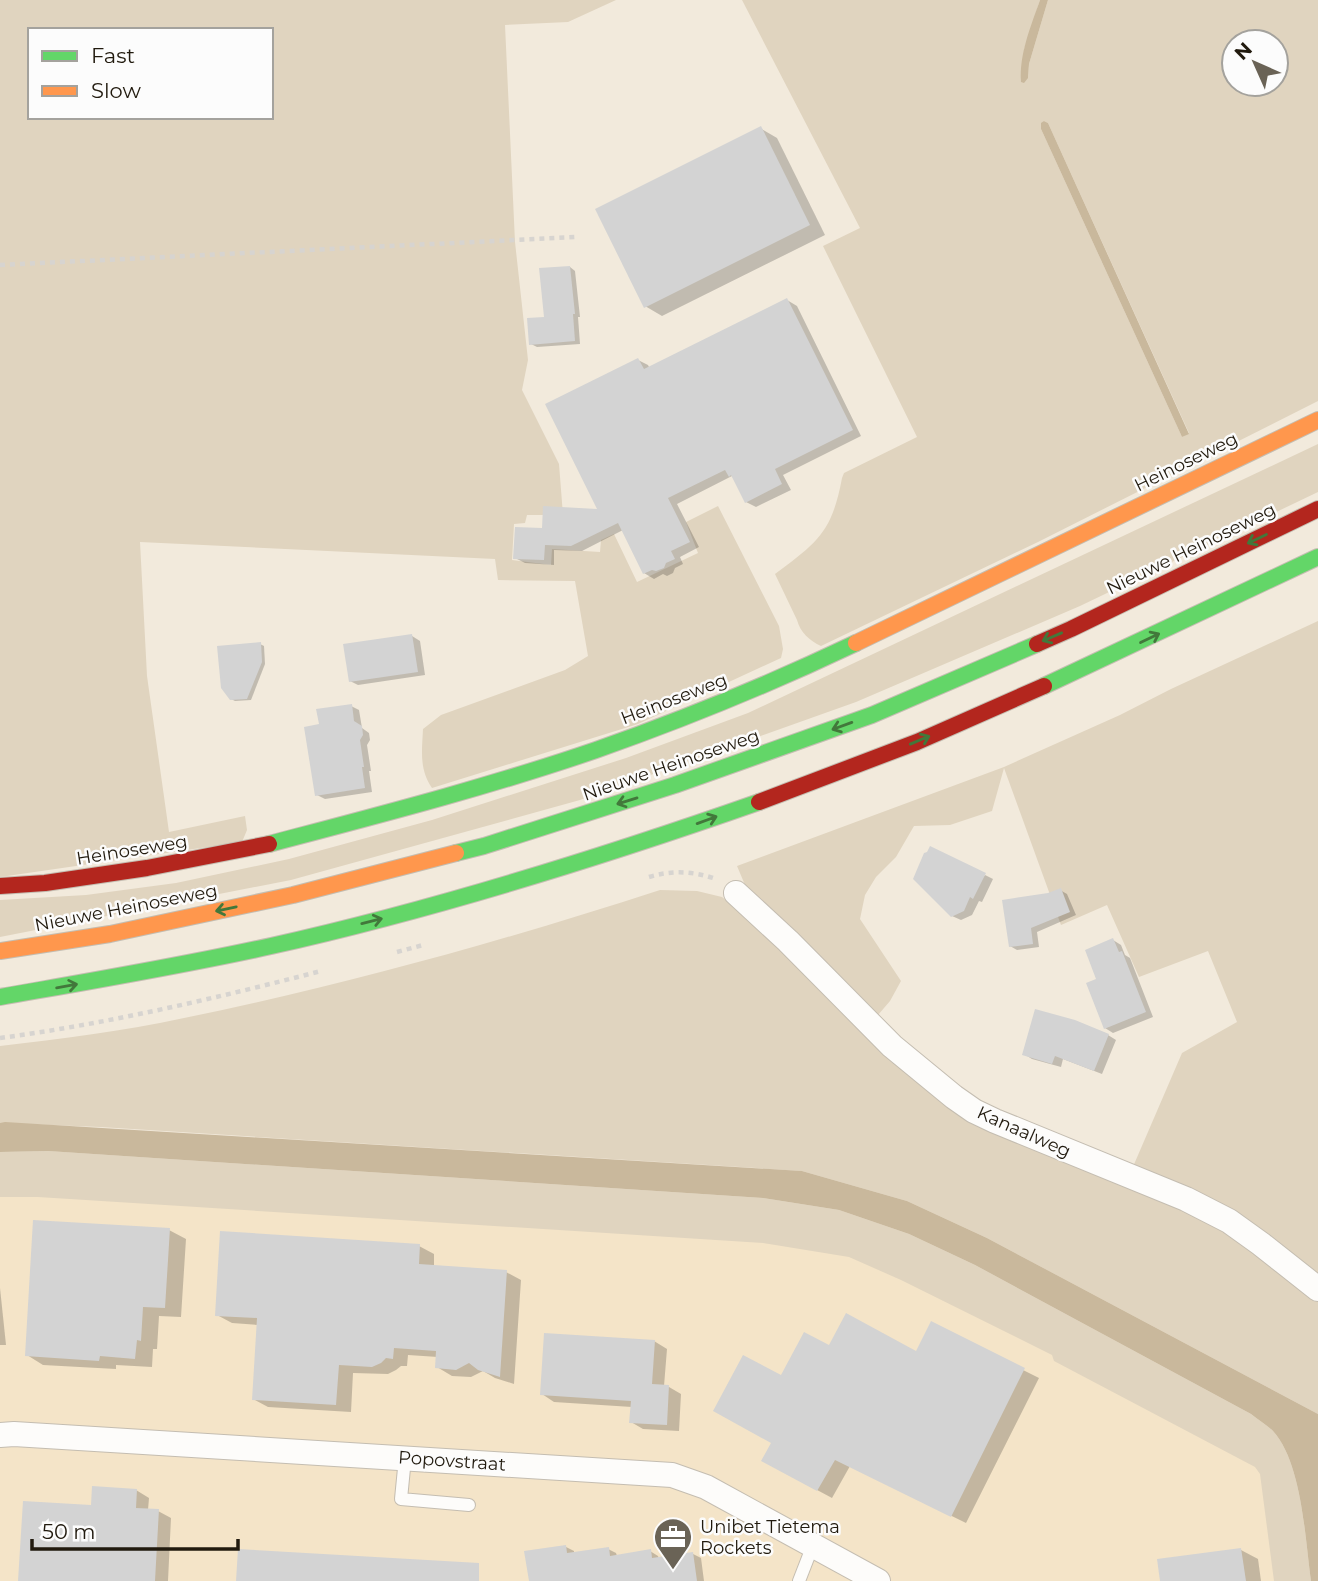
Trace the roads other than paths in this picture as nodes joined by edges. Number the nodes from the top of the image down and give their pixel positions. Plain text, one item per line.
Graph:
1 (1318, 420) edge
2 (1318, 509) edge
3 (1318, 557) edge
4 (0, 886) edge
5 (737, 893) dead end
6 (0, 951) edge
7 (0, 997) edge
8 (1318, 1289) edge
9 (0, 1435) edge
10 (405, 1458) junction
11 (469, 1505) dead end
12 (813, 1545) junction
13 (799, 1581) edge
14 (878, 1581) edge

1 - 4 main road, Heinoseweg
2 -> 6 main road, Nieuwe Heinoseweg
7 -> 3 main road
5 - 8 street, Kanaalweg
9 - 10 street, Popovstraat
10 - 11 lane
10 - 12 street, Popovstraat
12 - 13 lane
12 - 14 street, Popovstraat

